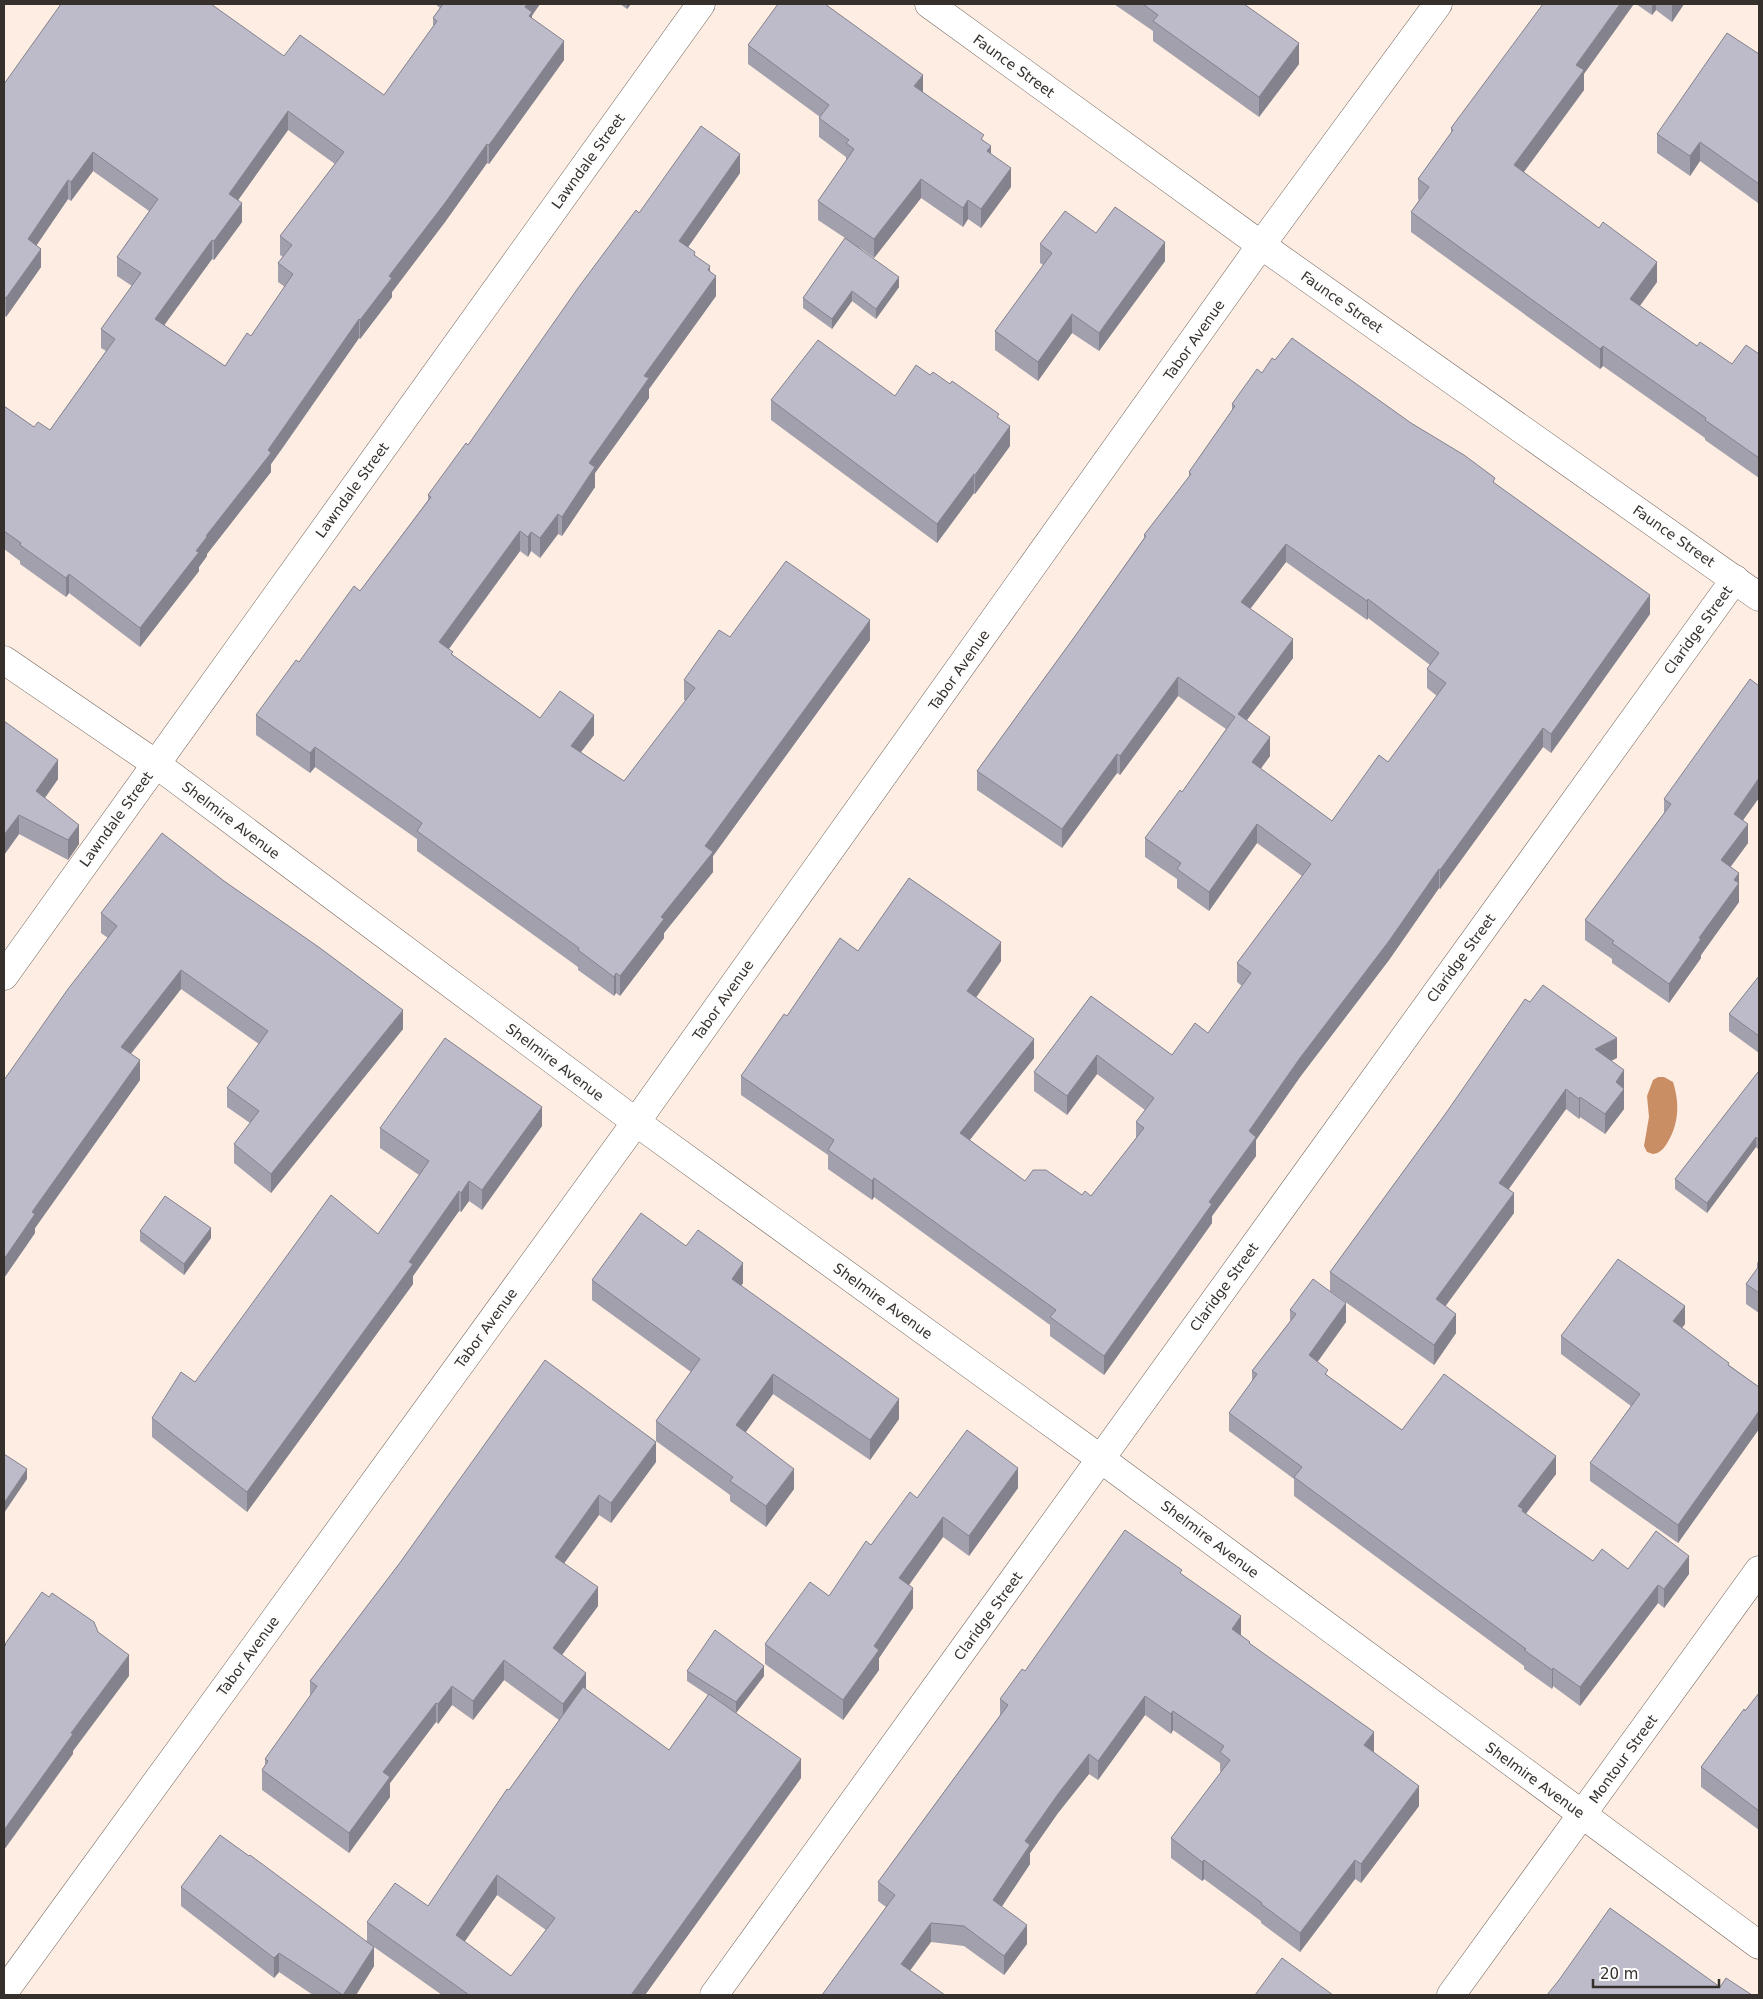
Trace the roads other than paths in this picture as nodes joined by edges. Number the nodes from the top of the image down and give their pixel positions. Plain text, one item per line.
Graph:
1 (701, 4) edge
2 (928, 4) edge
3 (1438, 4) edge
4 (1262, 246) junction
5 (1734, 578) junction
6 (1759, 597) edge
7 (4, 660) edge
8 (156, 764) junction
9 (4, 976) edge
10 (636, 1122) junction
11 (1101, 1459) junction
12 (1759, 1570) edge
13 (1582, 1815) junction
14 (1759, 1945) edge
15 (7, 1991) edge
16 (714, 1995) edge
17 (1451, 1995) edge

1 - 8 street, Lawndale Street
2 - 4 street, Faunce Street
3 - 4 street, Tabor Avenue
4 - 5 street, Faunce Street
4 - 10 street, Tabor Avenue
5 - 6 street, Faunce Street
5 - 11 street, Claridge Street
7 - 8 street, Shelmire Avenue
8 - 9 street, Lawndale Street
8 - 10 street, Shelmire Avenue
10 - 11 street, Shelmire Avenue
10 - 15 street, Tabor Avenue
11 - 13 street, Shelmire Avenue
11 - 16 street, Claridge Street
12 - 13 street, Montour Street
13 - 14 street, Shelmire Avenue
13 - 17 street, Montour Street

